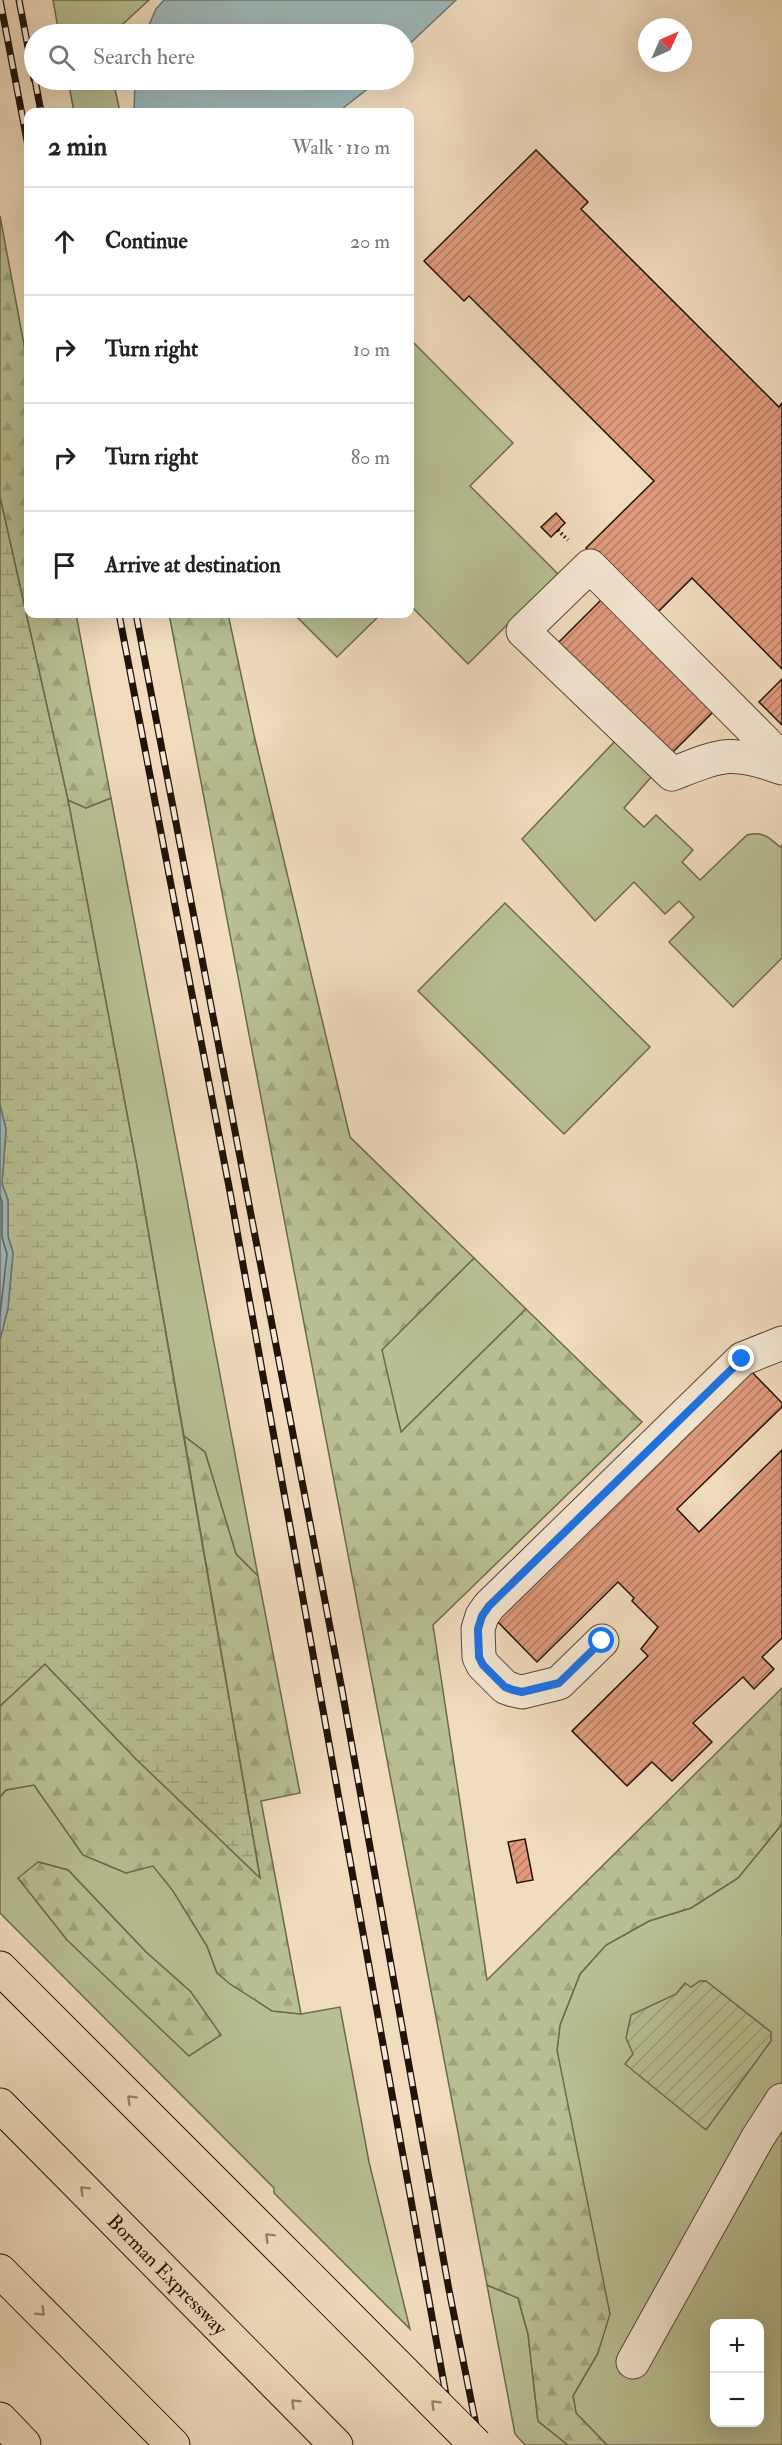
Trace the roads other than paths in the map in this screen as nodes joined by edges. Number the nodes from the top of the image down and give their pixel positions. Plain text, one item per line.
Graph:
1 (782, 759) edge
2 (782, 768) edge
3 (782, 1343) edge
4 (602, 1641) dead end
5 (0, 1968) edge
6 (782, 2100) edge
7 (0, 2105) edge
8 (0, 2271) edge
9 (633, 2362) dead end
10 (0, 2419) edge
11 (16, 2438) edge
12 (173, 2445) edge
13 (336, 2445) edge
14 (476, 2445) edge

1 - 2 lane
3 - 4 lane
14 -> 5 highway, bridge
6 - 9 lane
13 -> 7 highway, Borman Expressway
8 -> 12 highway
10 - 11 highway

